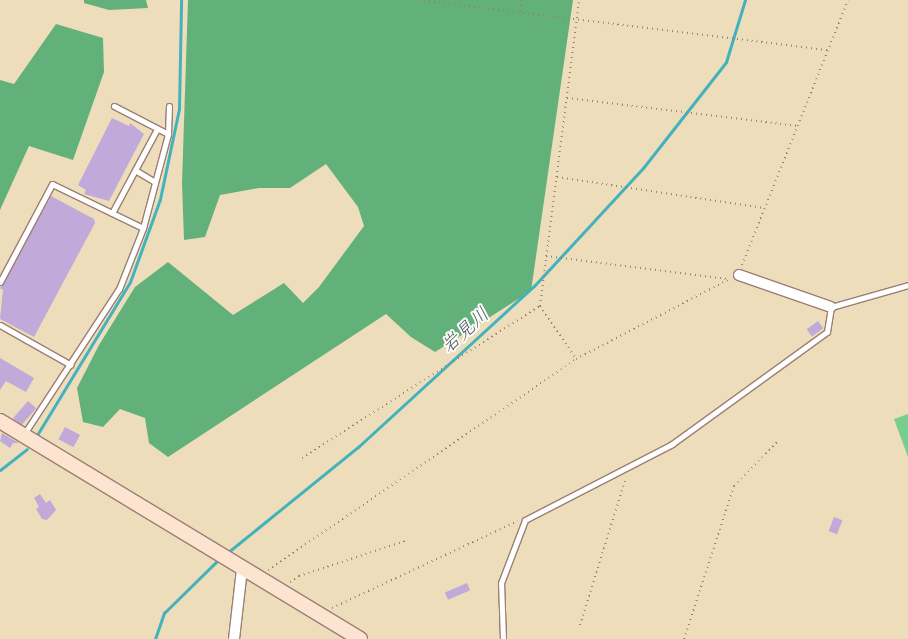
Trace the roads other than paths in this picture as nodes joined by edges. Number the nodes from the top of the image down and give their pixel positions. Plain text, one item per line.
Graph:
1 (114, 106) dead end
2 (169, 106) dead end
3 (157, 129) junction
4 (168, 134) junction
5 (135, 170) junction
6 (155, 182) junction
7 (112, 213) junction
8 (143, 228) junction
9 (739, 274) road end
10 (0, 282) edge
11 (908, 285) edge
12 (831, 307) junction
13 (0, 325) edge
14 (71, 365) junction
15 (0, 421) edge
16 (23, 435) junction
17 (242, 569) junction
18 (234, 639) edge
19 (360, 639) edge
20 (504, 639) edge

1 - 3 lane
2 - 4 lane
3 - 4 lane
3 - 5 lane
4 - 6 lane
5 - 6 lane
5 - 7 lane
6 - 8 lane
7 - 8 lane
7 - 10 lane
8 - 14 lane
9 - 12 street
11 - 12 lane
12 - 20 lane
13 - 14 lane
14 - 16 lane
15 - 16 street
16 - 17 street
17 - 18 street
17 - 19 street

